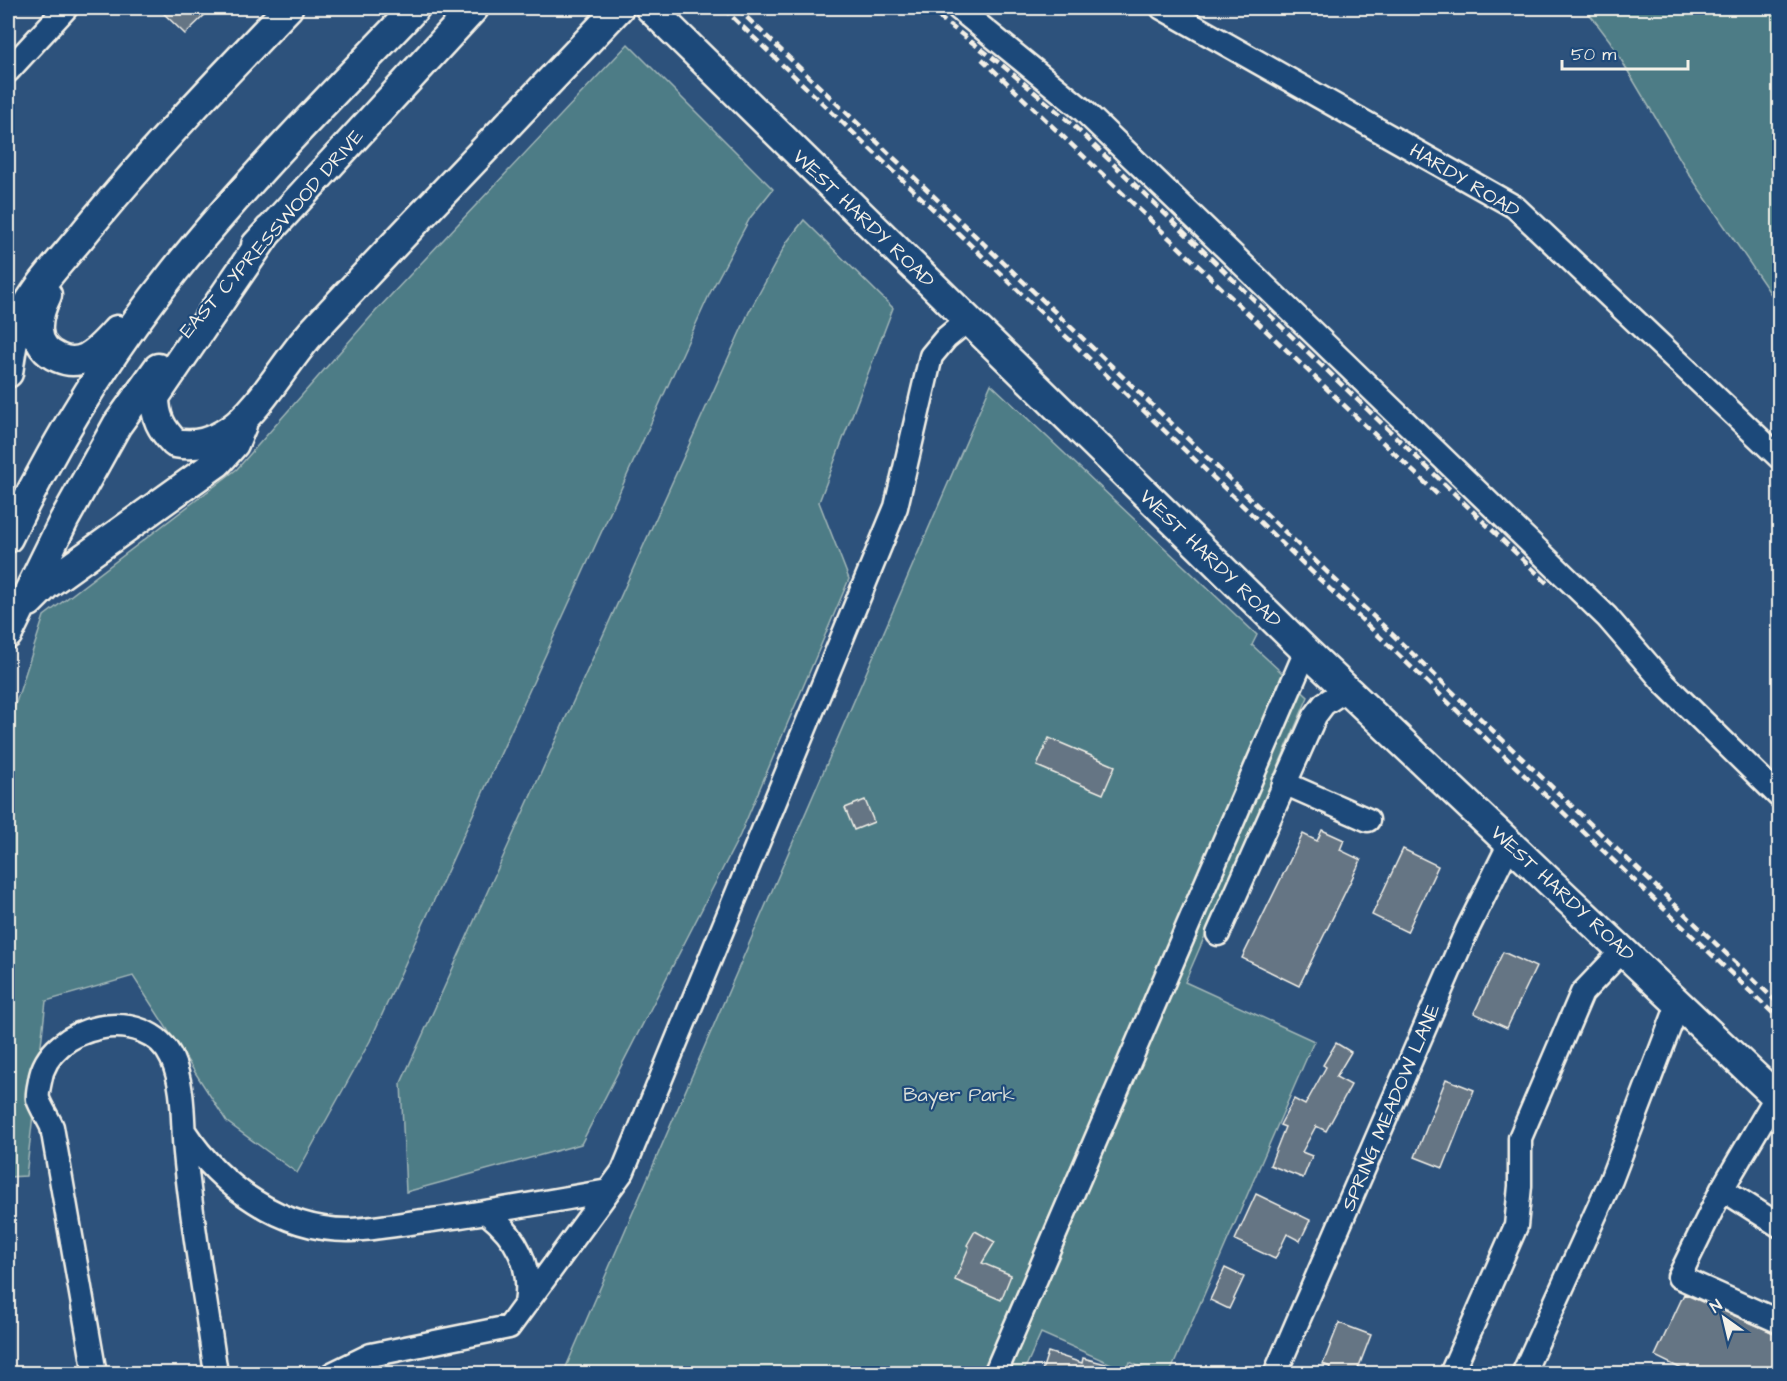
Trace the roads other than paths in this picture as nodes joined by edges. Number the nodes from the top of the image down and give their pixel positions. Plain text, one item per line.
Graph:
1 (64, 8) edge
2 (288, 8) edge
3 (415, 8) edge
4 (474, 8) edge
5 (619, 8) edge
6 (650, 8) edge
7 (958, 8) edge
8 (1162, 8) edge
9 (8, 71) edge
10 (268, 230) junction
11 (71, 249) junction
12 (175, 270) junction
13 (968, 320) junction
14 (8, 373) edge
15 (247, 415) junction
16 (1779, 458) edge
17 (8, 538) edge
18 (13, 623) edge
19 (1306, 651) junction
20 (1347, 689) junction
21 (1284, 783) junction
22 (1779, 798) edge
23 (1368, 820) dead end
24 (1510, 843) junction
25 (1218, 934) dead end
26 (1623, 951) junction
27 (1679, 1002) junction
28 (1778, 1099) edge
29 (184, 1131) junction
30 (1722, 1189) junction
31 (608, 1191) junction
32 (487, 1213) junction
33 (1779, 1226) edge
34 (526, 1304) junction
35 (1779, 1322) edge
36 (95, 1374) edge
37 (216, 1374) edge
38 (332, 1374) edge
39 (995, 1374) edge
40 (1275, 1374) edge
41 (1451, 1374) edge
42 (1523, 1374) edge

1 - 9 street
2 - 11 main road
3 - 12 main road
4 - 10 main road, EAST CYPRESSWOOD DRIVE
5 - 15 main road
6 - 13 main road, WEST HARDY ROAD
7 - 22 street
8 - 16 street, HARDY ROAD
10 - 15 main road
10 - 18 main road, EAST CYPRESSWOOD DRIVE
11 - 12 main road
11 - 14 main road
12 - 17 main road
13 - 19 main road, WEST HARDY ROAD
13 - 31 street
15 - 18 main road
19 - 20 main road, WEST HARDY ROAD
19 - 39 street
20 - 21 street
20 - 24 main road, WEST HARDY ROAD
21 - 23 street
21 - 25 street
24 - 26 main road, WEST HARDY ROAD
24 - 40 street, SPRING MEADOW LANE
26 - 27 main road, WEST HARDY ROAD
26 - 41 street
27 - 28 main road, WEST HARDY ROAD
27 - 42 street
28 - 30 street
29 - 32 street
29 - 36 street
29 - 37 street
30 - 33 street
30 - 35 street
31 - 32 street
31 - 34 street
32 - 34 street
34 - 38 street

